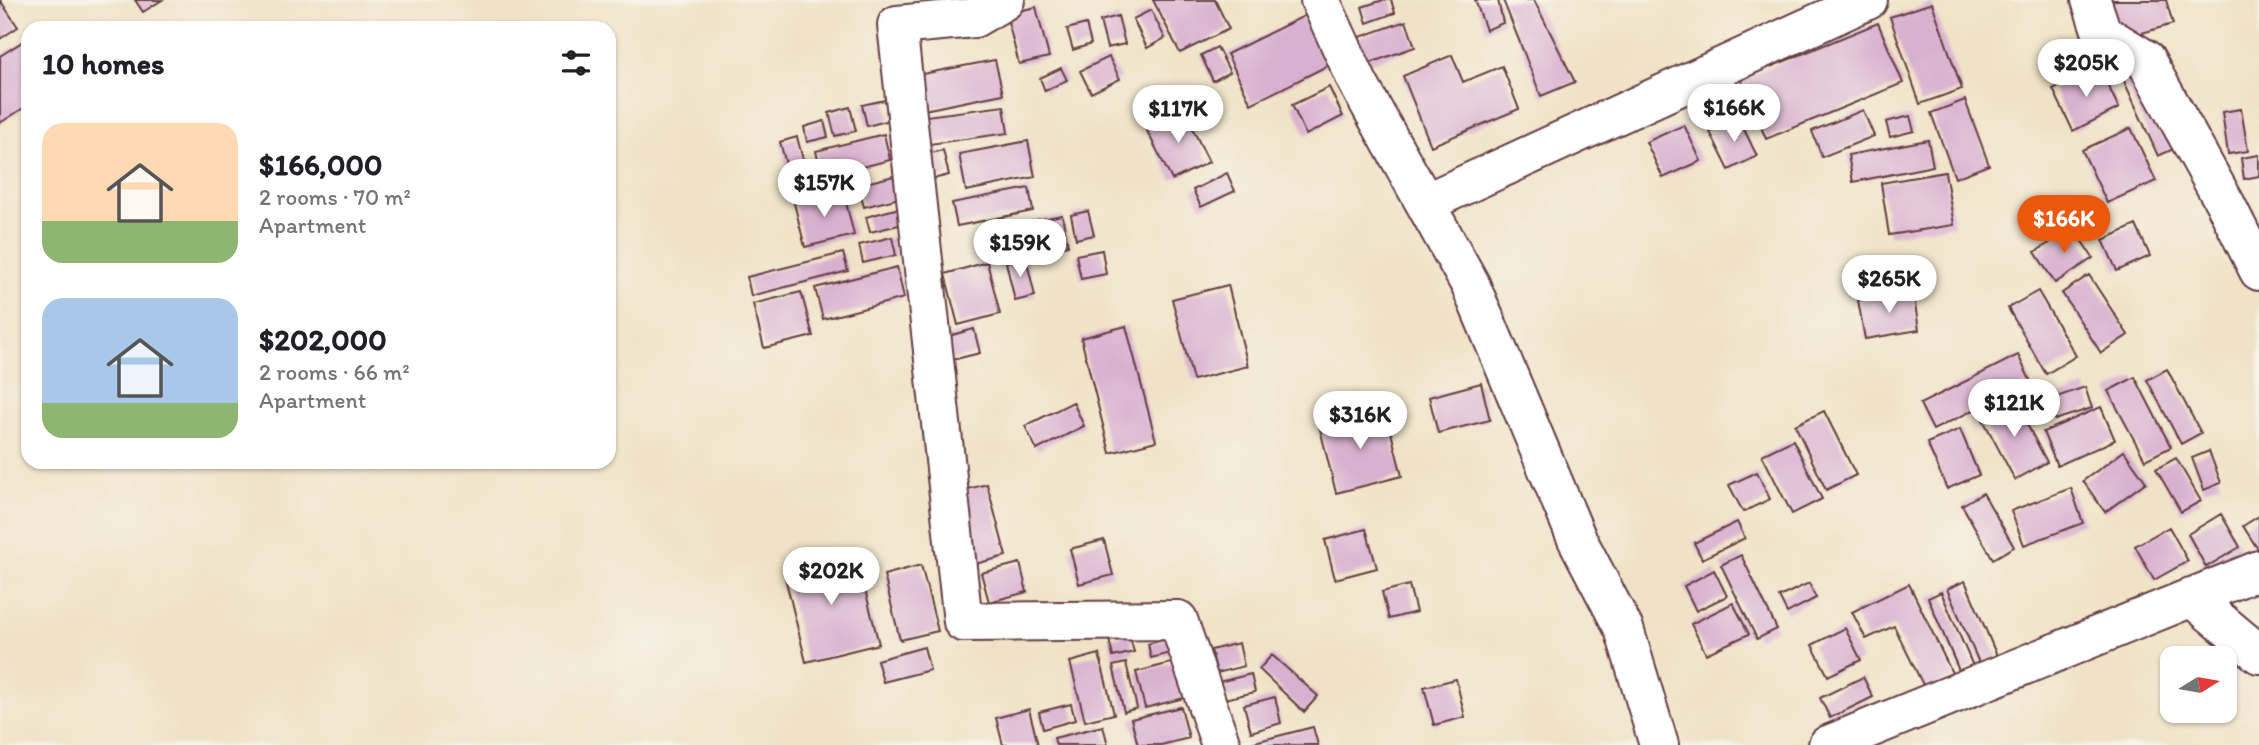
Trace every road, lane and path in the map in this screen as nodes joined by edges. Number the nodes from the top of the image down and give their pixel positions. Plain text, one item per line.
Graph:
1 (1005, 0) edge
2 (1320, 0) edge
3 (1868, 0) edge
4 (2091, 0) edge
5 (1425, 203) junction
6 (2259, 271) edge
7 (2259, 570) edge
8 (2191, 597) junction
9 (2259, 654) edge
10 (1221, 745) edge
11 (1659, 745) edge
12 (1828, 745) edge

1 - 10 street
2 - 5 street
3 - 5 street
4 - 6 street
5 - 11 street
7 - 8 street
8 - 9 street
8 - 12 street

